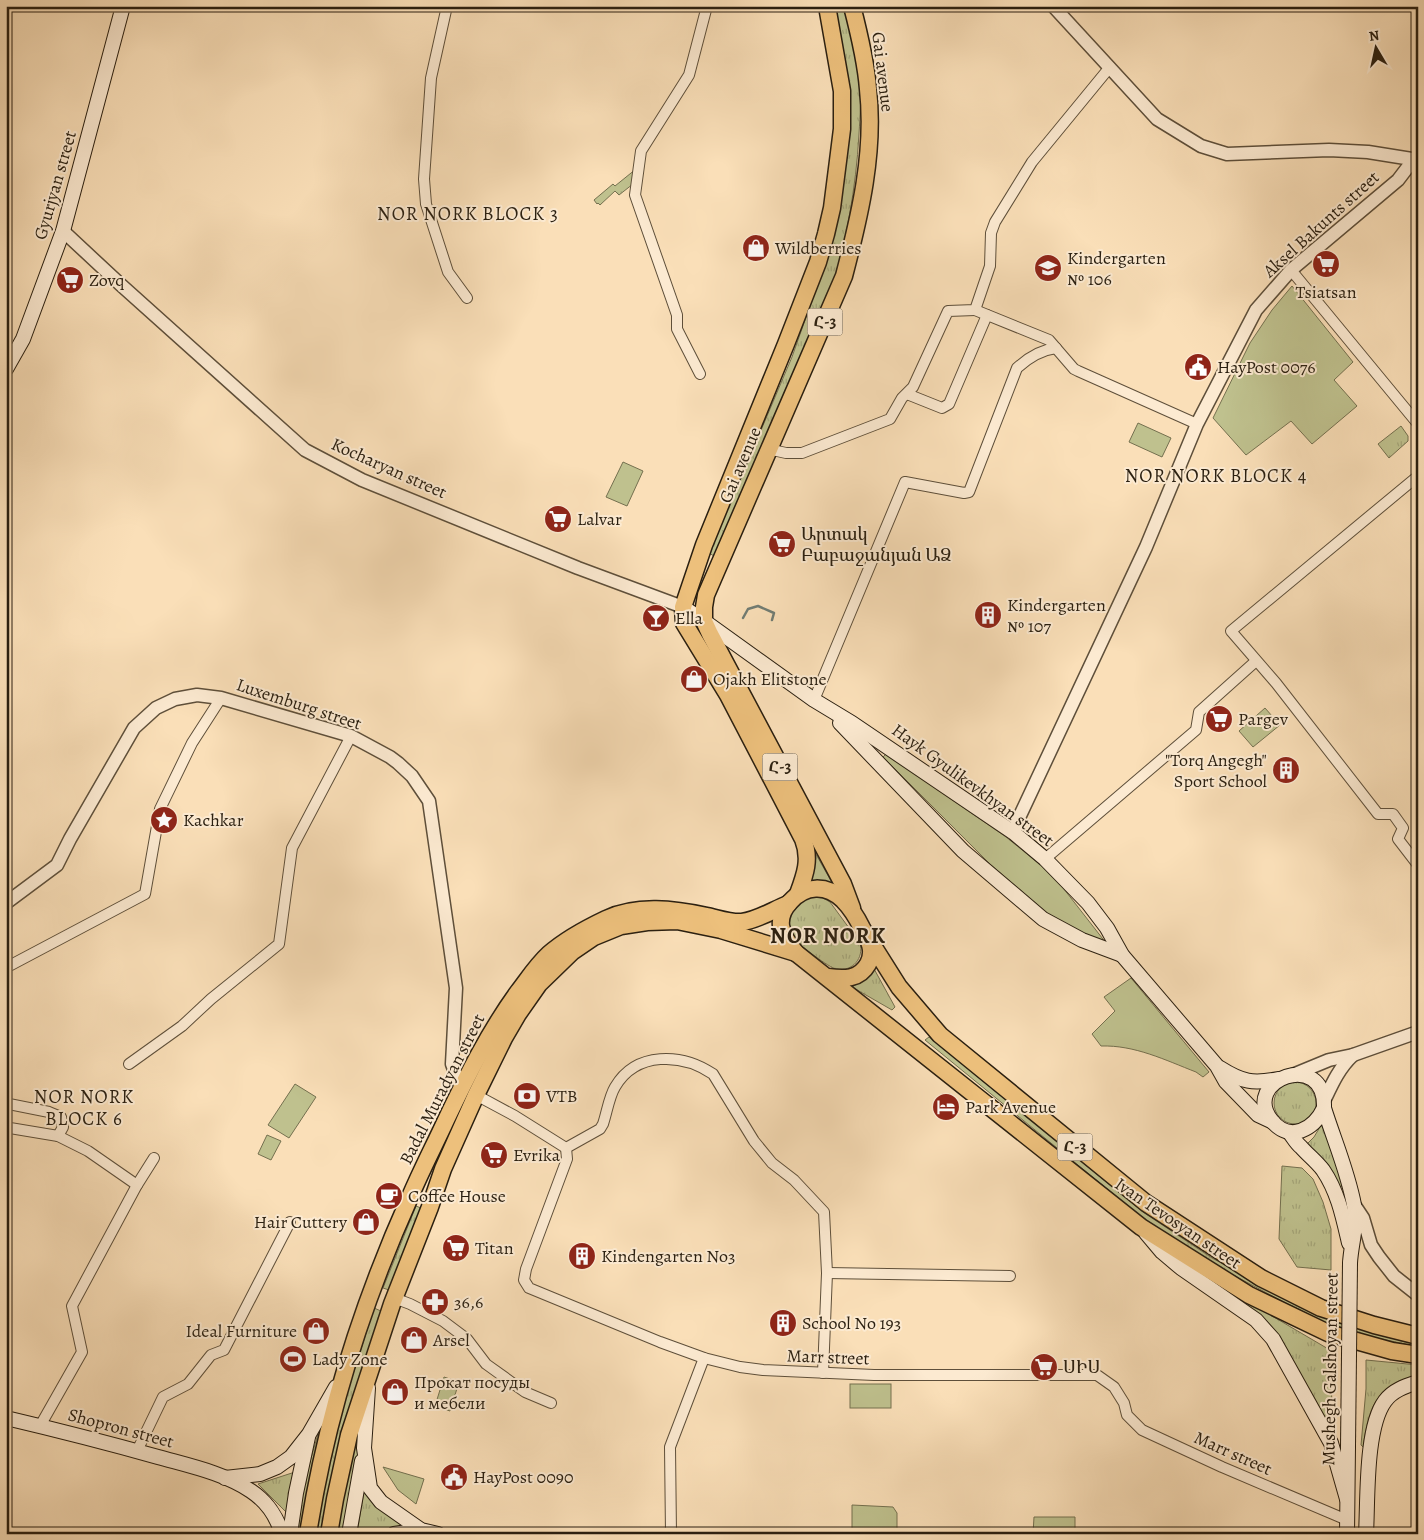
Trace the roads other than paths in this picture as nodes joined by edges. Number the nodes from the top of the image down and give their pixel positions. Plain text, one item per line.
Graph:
1 (123, 6) edge
2 (447, 6) edge
3 (707, 6) edge
4 (827, 6) edge
5 (852, 6) edge
6 (1052, 6) edge
7 (1110, 67) junction
8 (1416, 160) edge
9 (63, 231) junction
10 (1291, 270) junction
11 (467, 298) dead end
12 (975, 310) junction
13 (987, 315) junction
14 (1056, 348) junction
15 (6, 369) edge
16 (700, 374) dead end
17 (907, 394) junction
18 (1197, 424) junction
19 (1418, 424) edge
20 (768, 449) junction
21 (1418, 476) edge
22 (682, 607) junction
23 (704, 621) junction
24 (1256, 661) junction
25 (221, 698) junction
26 (820, 704) junction
27 (351, 736) junction
28 (1014, 834) junction
29 (1045, 859) junction
30 (1418, 865) edge
31 (793, 899) junction
32 (6, 903) edge
33 (855, 914) junction
34 (868, 940) junction
35 (796, 953) junction
36 (1122, 955) junction
37 (9, 966) dead end
38 (828, 977) junction
39 (1418, 1032) edge
40 (1353, 1054) junction
41 (129, 1064) dead end
42 (1217, 1066) junction
43 (1295, 1074) junction
44 (1278, 1079) junction
45 (468, 1091) junction
46 (1324, 1105) junction
47 (6, 1106) edge
48 (1273, 1122) junction
49 (6, 1132) edge
50 (1289, 1132) junction
51 (58, 1136) junction
52 (566, 1148) junction
53 (154, 1158) dead end
54 (137, 1185) junction
55 (409, 1198) junction
56 (1355, 1206) junction
57 (430, 1207) junction
58 (290, 1222) dead end
59 (1141, 1227) junction
60 (1350, 1256) junction
61 (827, 1273) junction
62 (1010, 1276) dead end
63 (372, 1290) junction
64 (1418, 1295) edge
65 (394, 1298) junction
66 (1418, 1336) edge
67 (1418, 1355) edge
68 (704, 1358) junction
69 (823, 1374) junction
70 (343, 1376) junction
71 (368, 1382) junction
72 (1418, 1382) edge
73 (551, 1403) dead end
74 (6, 1418) edge
75 (40, 1426) junction
76 (309, 1434) junction
77 (364, 1448) junction
78 (137, 1452) junction
79 (226, 1478) junction
80 (1347, 1499) junction
81 (1347, 1527) edge
82 (421, 1530) junction
83 (282, 1534) edge
84 (290, 1534) edge
85 (308, 1534) edge
86 (330, 1534) edge
87 (349, 1534) edge
88 (394, 1534) edge
89 (438, 1534) edge
90 (670, 1534) edge
91 (1366, 1534) edge

1 - 9 main road, Gyurjyan street
2 - 11 street
3 - 16 street
4 - 22 main road, Gai avenue / Հ-3
5 - 20 main road, Gai avenue / Հ-3
6 - 7 street
7 - 8 street
7 - 12 street
8 - 10 street, Aksel Bakunts street
9 - 15 main road, Gyurjyan street
9 - 22 street, Kocharyan street
10 - 18 street, Aksel Bakunts street
10 - 19 street
12 - 13 street
12 - 17 street
13 - 14 street
13 - 17 street
14 - 18 street
14 - 26 street
17 - 20 street
18 - 28 street, Aksel Bakunts street
20 - 23 main road, Gai avenue / Հ-3
21 - 24 street
22 - 23 main road, Kocharyan street
22 - 31 main road, Հ-3
23 - 26 main road, Hayk Gyulikevkhyan street
23 - 33 main road, Հ-3
24 - 29 street
24 - 30 street
25 - 27 street, Luxemburg street
25 - 32 street, Luxemburg street
25 - 37 street
26 - 28 main road, Hayk Gyulikevkhyan street
26 - 36 main road, Hayk Gyulikevkhyan street
27 - 41 street
27 - 45 street, Luxemburg street
28 - 29 main road, Hayk Gyulikevkhyan street
29 - 36 main road, Hayk Gyulikevkhyan street
31 - 33 main road
31 - 35 main road
31 - 45 main road, Badal Muradyan street
33 - 34 main road
34 - 38 main road
34 - 66 main road, Ivan Tevosyan street / Հ-3
35 - 38 main road
35 - 45 main road, Badal Muradyan street
36 - 42 main road, Hayk Gyulikevkhyan street
38 - 59 main road, Ivan Tevosyan street / Հ-3
39 - 40 street
40 - 43 street
40 - 46 street
42 - 44 main road, Hayk Gyulikevkhyan street
42 - 48 main road, Hayk Gyulikevkhyan street
43 - 44 main road
43 - 46 main road
44 - 48 main road
45 - 52 street
45 - 55 main road, Badal Muradyan street
45 - 57 main road, Badal Muradyan street
46 - 50 main road
46 - 56 main road, Mushegh Galshoyan street
47 - 51 street
48 - 50 main road
49 - 51 street
50 - 60 main road
51 - 54 street
52 - 61 street
52 - 68 street, Marr street
53 - 54 street
54 - 75 street
55 - 57 main road
55 - 63 main road, Badal Muradyan street
56 - 60 main road, Mushegh Galshoyan street
56 - 64 street
57 - 65 main road, Badal Muradyan street
58 - 78 street
59 - 67 main road, Ivan Tevosyan street / Հ-3
59 - 80 main road
60 - 80 main road, Mushegh Galshoyan street, bridge
61 - 62 street
61 - 69 street
63 - 65 main road
63 - 70 main road, Badal Muradyan street
65 - 71 main road, Badal Muradyan street
65 - 73 street
68 - 69 street, Marr street
68 - 90 street
69 - 81 street, Marr street
70 - 76 main road
70 - 85 main road, Badal Muradyan street
71 - 77 main road
71 - 86 main road, Badal Muradyan street
72 - 91 main road
74 - 75 main road, Shopron street
75 - 78 main road, Shopron street
76 - 79 main road
76 - 84 main road
77 - 82 main road
77 - 87 main road
78 - 79 main road, Shopron street
79 - 83 main road
80 - 81 main road, Mushegh Galshoyan street
82 - 88 main road
82 - 89 main road

